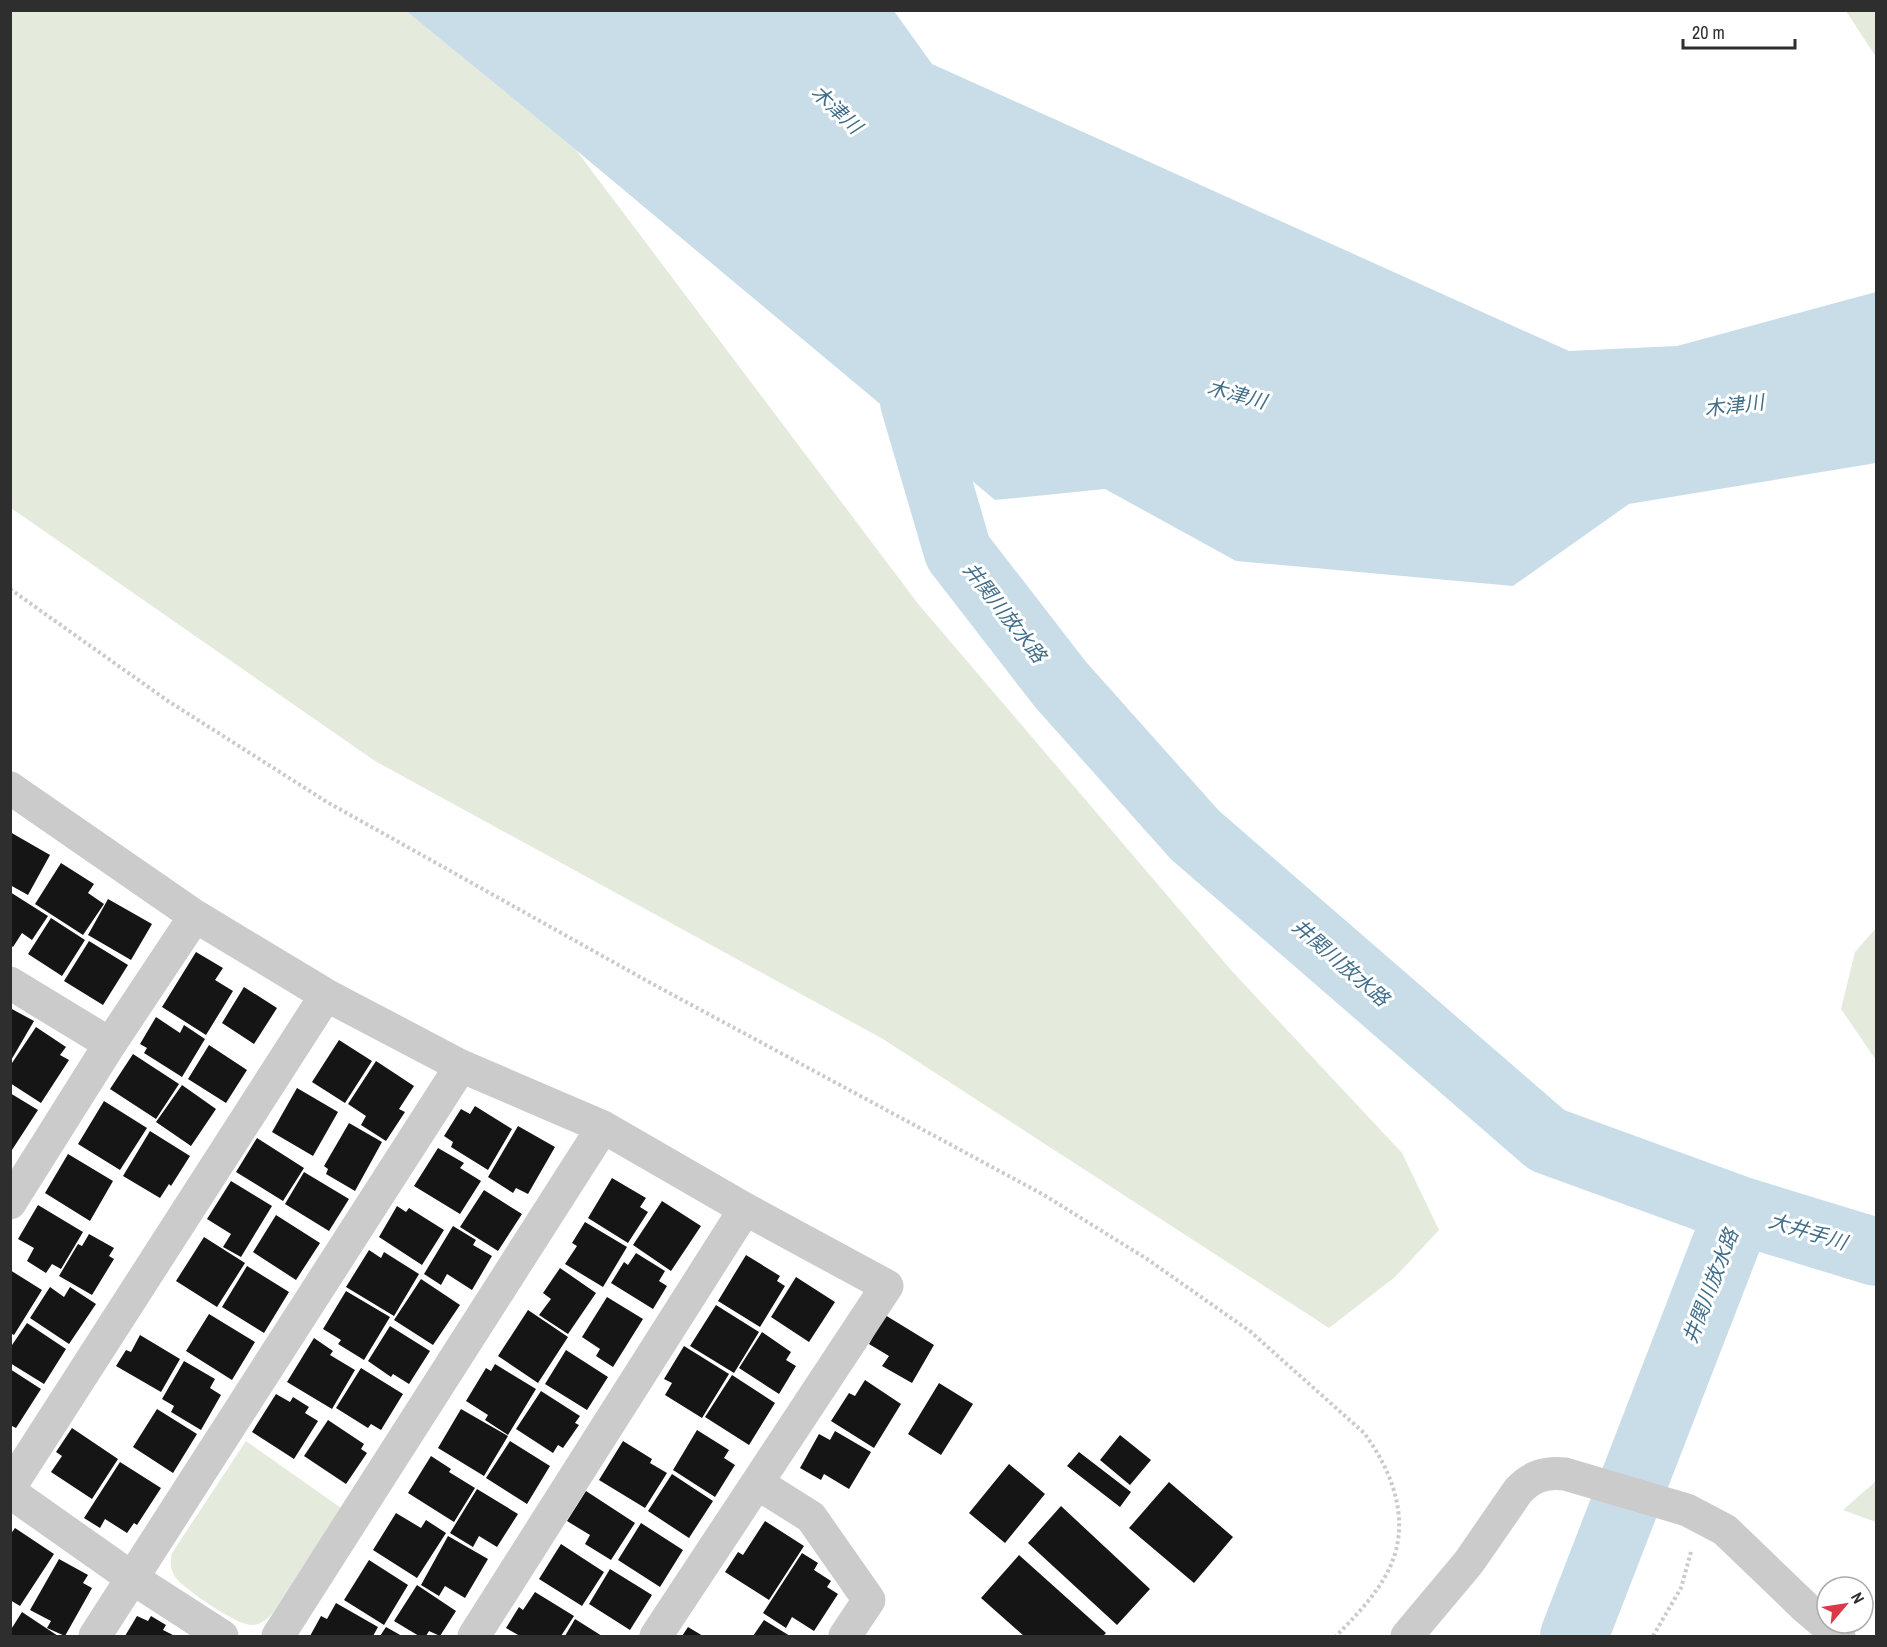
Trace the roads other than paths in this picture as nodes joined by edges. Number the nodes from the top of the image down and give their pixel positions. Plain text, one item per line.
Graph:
1 (10, 788) edge
2 (195, 916) junction
3 (10, 983) edge
4 (326, 995) junction
5 (110, 1044) junction
6 (461, 1066) junction
7 (603, 1127) junction
8 (10, 1203) edge
9 (745, 1209) junction
10 (757, 1483) junction
11 (10, 1487) edge
12 (10, 1492) edge
13 (132, 1578) junction
14 (95, 1636) edge
15 (222, 1636) edge
16 (278, 1636) edge
17 (474, 1636) edge
18 (656, 1636) edge
19 (845, 1636) edge
20 (1407, 1636) edge
21 (1839, 1636) edge

1 - 2 street
2 - 4 street
2 - 5 street
3 - 5 street
4 - 6 street
4 - 11 street
5 - 8 street
6 - 7 street
6 - 13 street
7 - 9 street
7 - 16 street
9 - 10 street
9 - 17 street
10 - 18 street
10 - 19 street
12 - 13 street
13 - 14 street
13 - 15 street
20 - 21 street

